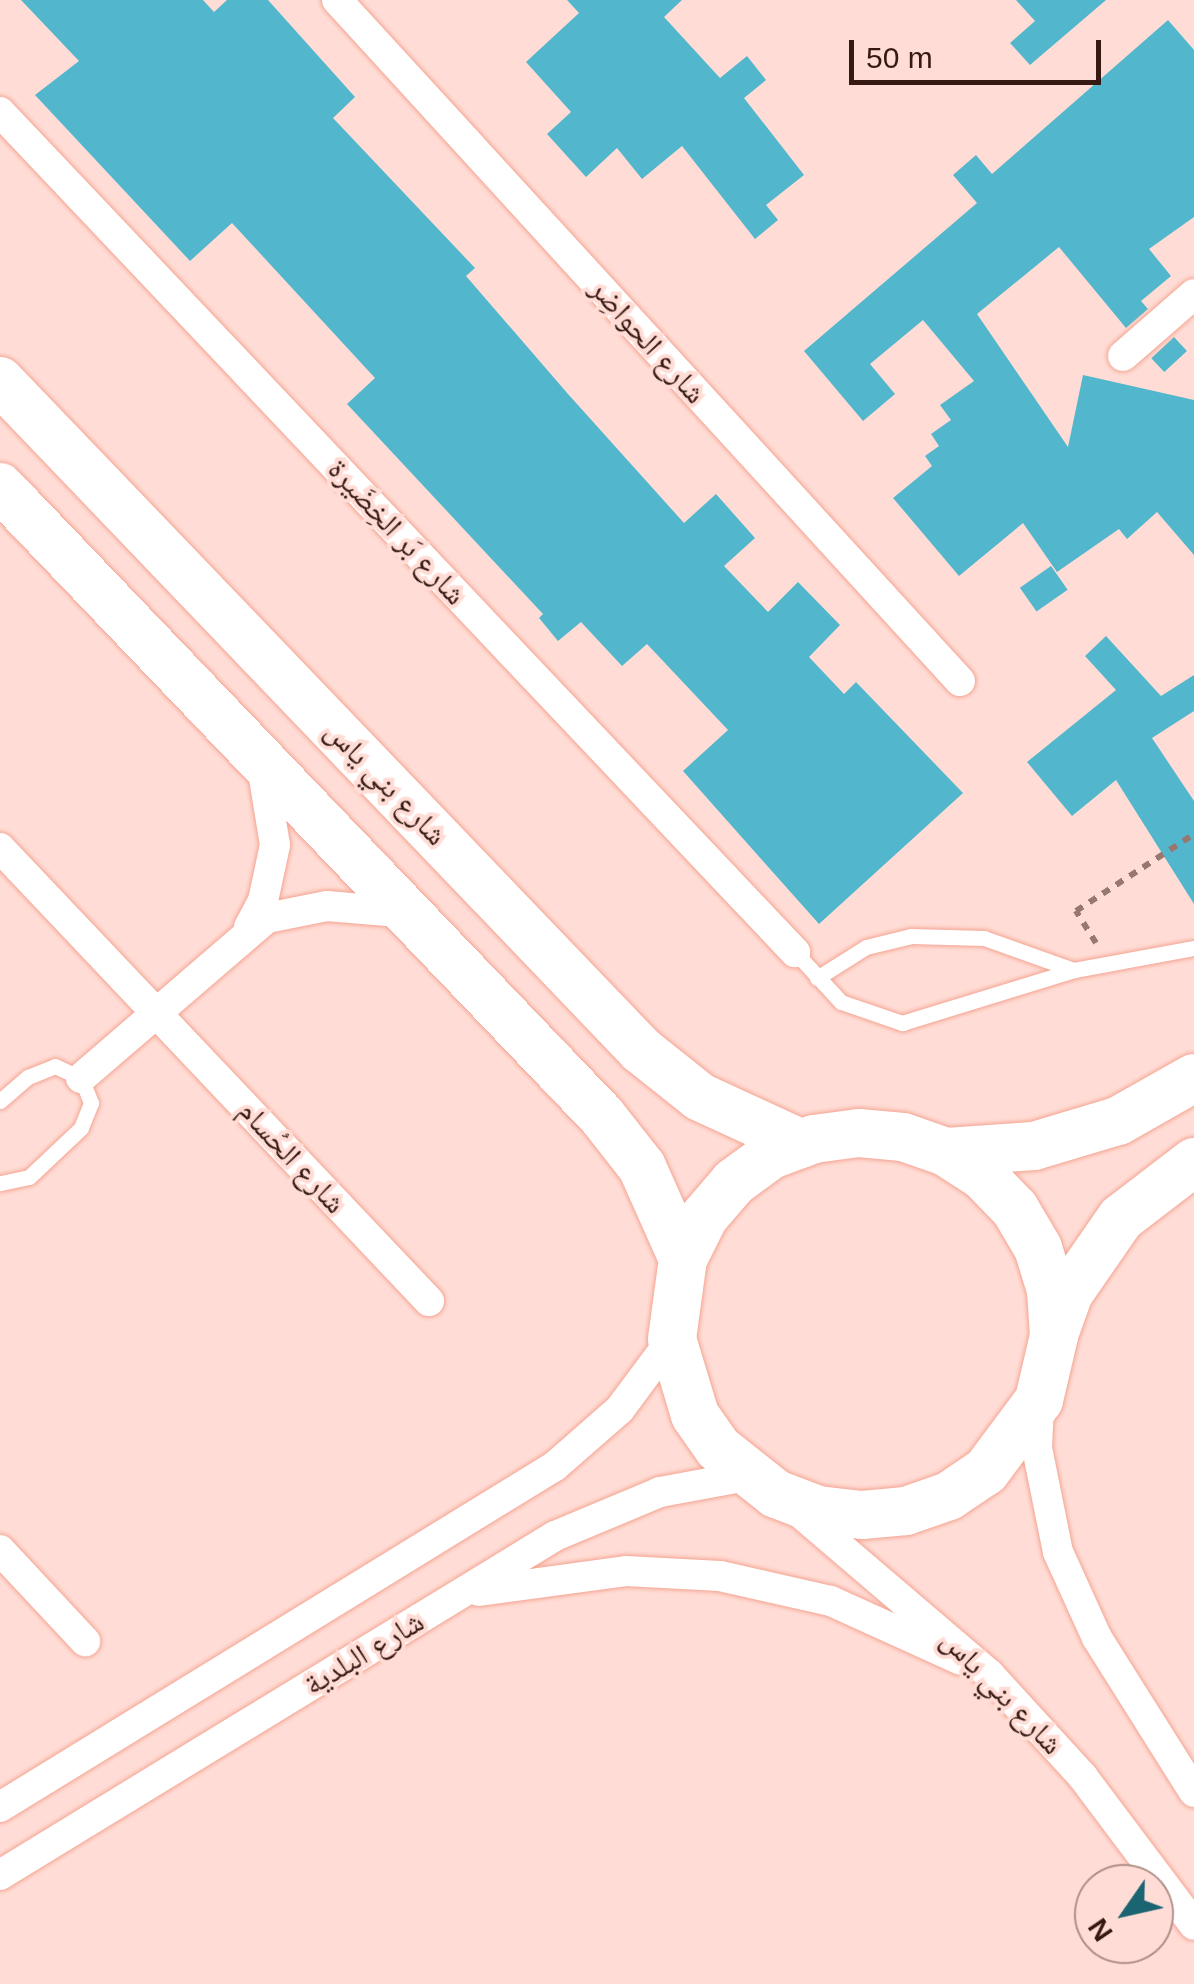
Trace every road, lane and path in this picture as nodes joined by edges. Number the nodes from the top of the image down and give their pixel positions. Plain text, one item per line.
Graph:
1 (337, 0) edge
2 (0, 112) edge
3 (1194, 294) edge
4 (1122, 356) dead end
5 (0, 381) edge
6 (0, 486) edge
7 (960, 681) dead end
8 (260, 759) junction
9 (1194, 834) edge
10 (0, 848) edge
11 (408, 913) junction
12 (249, 927) junction
13 (1194, 948) edge
14 (794, 952) joint
15 (1112, 966) junction
16 (1074, 970) junction
17 (817, 978) junction
18 (156, 1013) junction
19 (82, 1078) junction
20 (1194, 1078) edge
21 (0, 1100) edge
22 (802, 1144) junction
23 (946, 1152) junction
24 (1194, 1162) edge
25 (0, 1184) edge
26 (683, 1259) junction
27 (428, 1301) dead end
28 (1054, 1336) junction
29 (672, 1339) junction
30 (1039, 1400) junction
31 (761, 1485) junction
32 (0, 1550) edge
33 (461, 1594) junction
34 (85, 1641) dead end
35 (989, 1674) junction
36 (1194, 1792) edge
37 (0, 1807) edge
38 (0, 1875) edge
39 (1194, 1925) edge

1 - 7 street, شارع الحواضِر
2 - 14 street, شارع بَر الخِضَيرة
3 - 4 street
5 - 22 main road, شارع بني ياس
6 - 8 main road
8 - 11 main road
8 - 12 street
9 - 15 path
10 - 18 street, شارع الحُسام
11 - 12 street
11 - 26 main road
12 - 18 street
13 - 15 lane
14 - 17 lane
15 - 16 lane
16 - 17 lane
16 - 17 lane
18 - 19 street
18 - 27 street, شارع الحُسام
19 - 21 lane
19 - 25 lane
20 - 23 main road
22 - 23 main road
22 - 26 main road
23 - 28 main road
24 - 28 main road
26 - 29 main road
28 - 30 main road
29 - 31 main road
29 - 37 street, شارع البلدية
30 - 31 main road
30 - 36 street
31 - 33 street, شارع البلدية
31 - 35 street, شارع بني ياس
32 - 34 street
33 - 35 street
33 - 38 street, شارع البلدية
35 - 39 street, شارع بني ياس

